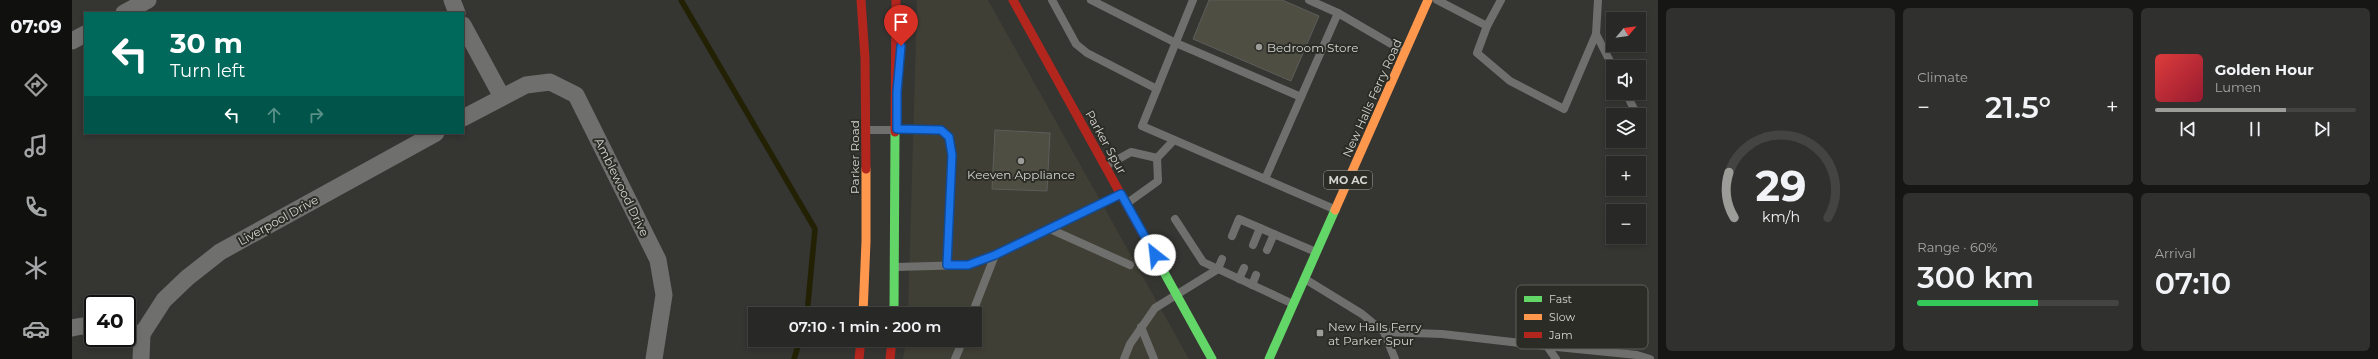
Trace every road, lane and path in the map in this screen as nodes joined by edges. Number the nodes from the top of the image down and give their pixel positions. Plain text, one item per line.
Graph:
1 (148, 0) edge
2 (452, 0) edge
3 (861, 0) edge
4 (896, 0) edge
5 (906, 0) edge
6 (1013, 0) edge
7 (1052, 0) edge
8 (1091, 0) edge
9 (1193, 0) edge
10 (1309, 0) edge
11 (1428, 0) edge
12 (1437, 0) edge
13 (1501, 0) edge
14 (1598, 0) edge
15 (126, 12) edge
16 (457, 12) edge
17 (1338, 13) junction
18 (1487, 26) junction
19 (464, 27) edge
20 (1596, 34) junction
21 (84, 35) edge
22 (72, 41) edge
23 (1176, 43) junction
24 (1405, 52) junction
25 (1609, 60) edge
26 (1157, 89) junction
27 (897, 92) junction
28 (502, 97) junction
29 (1301, 98) junction
30 (464, 117) edge
31 (897, 129) junction
32 (866, 130) junction
33 (434, 134) edge
34 (1174, 140) junction
35 (1157, 158) junction
36 (1105, 166) junction
37 (1265, 179) junction
38 (1121, 194) junction
39 (1126, 204) junction
40 (1335, 210) junction
41 (1175, 219) dead end
42 (1260, 228) junction
43 (1050, 229) junction
44 (1274, 234) junction
45 (1232, 236) dead end
46 (1253, 245) dead end
47 (1267, 250) dead end
48 (1316, 252) junction
49 (995, 255) junction
50 (1222, 259) dead end
51 (947, 265) junction
52 (1130, 266) dead end
53 (896, 267) junction
54 (1244, 268) dead end
55 (1218, 269) junction
56 (1256, 275) dead end
57 (1305, 278) junction
58 (1239, 279) junction
59 (1252, 285) junction
60 (1176, 294) junction
61 (1293, 304) junction
62 (864, 307) edge
63 (894, 307) edge
64 (975, 307) edge
65 (84, 326) edge
66 (1142, 327) junction
67 (72, 328) edge
68 (136, 331) edge
69 (1384, 332) junction
70 (136, 340) edge
71 (1516, 342) edge
72 (861, 347) edge
73 (891, 347) edge
74 (960, 347) edge
75 (1549, 349) edge
76 (1577, 349) edge
77 (141, 359) edge
78 (654, 359) edge
79 (860, 359) edge
80 (890, 359) edge
81 (955, 359) edge
82 (1124, 359) edge
83 (1154, 359) edge
84 (1212, 359) edge
85 (1269, 359) edge
86 (1394, 359) edge
87 (1556, 359) edge
88 (1650, 359) edge

1 - 15 street
2 - 16 street
3 - 32 main road, Parker Road
4 - 27 main road
5 - 27 main road
6 - 36 main road, Parker Spur
7 - 26 lane
8 - 23 lane
9 - 23 lane
10 - 17 lane
11 - 24 main road, New Halls Ferry Road / MO AC
12 - 18 lane
13 - 18 lane
14 - 20 lane
17 - 24 lane
17 - 29 lane
18 - 20 lane
19 - 28 street
20 - 25 lane
21 - 22 street
23 - 26 lane
23 - 29 lane
24 - 40 main road, New Halls Ferry Road / MO AC
26 - 34 lane
27 - 31 main road
28 - 30 street
28 - 78 street, Amblewood Drive
29 - 37 lane
31 - 32 lane
31 - 51 lane
31 - 53 main road
32 - 62 main road, Parker Road
33 - 68 street, Liverpool Drive
34 - 35 lane
34 - 37 lane
35 - 36 lane
35 - 39 lane
36 - 38 main road, Parker Spur
37 - 40 lane
38 - 39 main road, Parker Spur
38 - 43 lane
39 - 60 main road, Parker Spur
40 - 48 main road, New Halls Ferry Road / MO AC
41 - 55 lane
42 - 44 lane
42 - 45 lane
42 - 46 lane
43 - 49 lane
43 - 52 lane
44 - 47 lane
44 - 48 lane
48 - 57 main road, New Halls Ferry Road / MO AC
49 - 51 lane
49 - 64 lane
50 - 55 lane
51 - 53 lane
53 - 63 main road
54 - 58 lane
55 - 58 lane
55 - 60 lane
56 - 59 lane
57 - 61 main road, New Halls Ferry Road / MO AC
57 - 69 lane
58 - 59 lane
59 - 61 lane
60 - 66 lane
60 - 84 main road, Parker Spur
61 - 85 main road, New Halls Ferry Road / MO AC
65 - 67 street
66 - 82 lane
66 - 83 lane
69 - 71 lane
69 - 86 lane
70 - 77 street
72 - 79 main road
73 - 80 main road
74 - 81 lane
75 - 87 lane
76 - 88 lane

